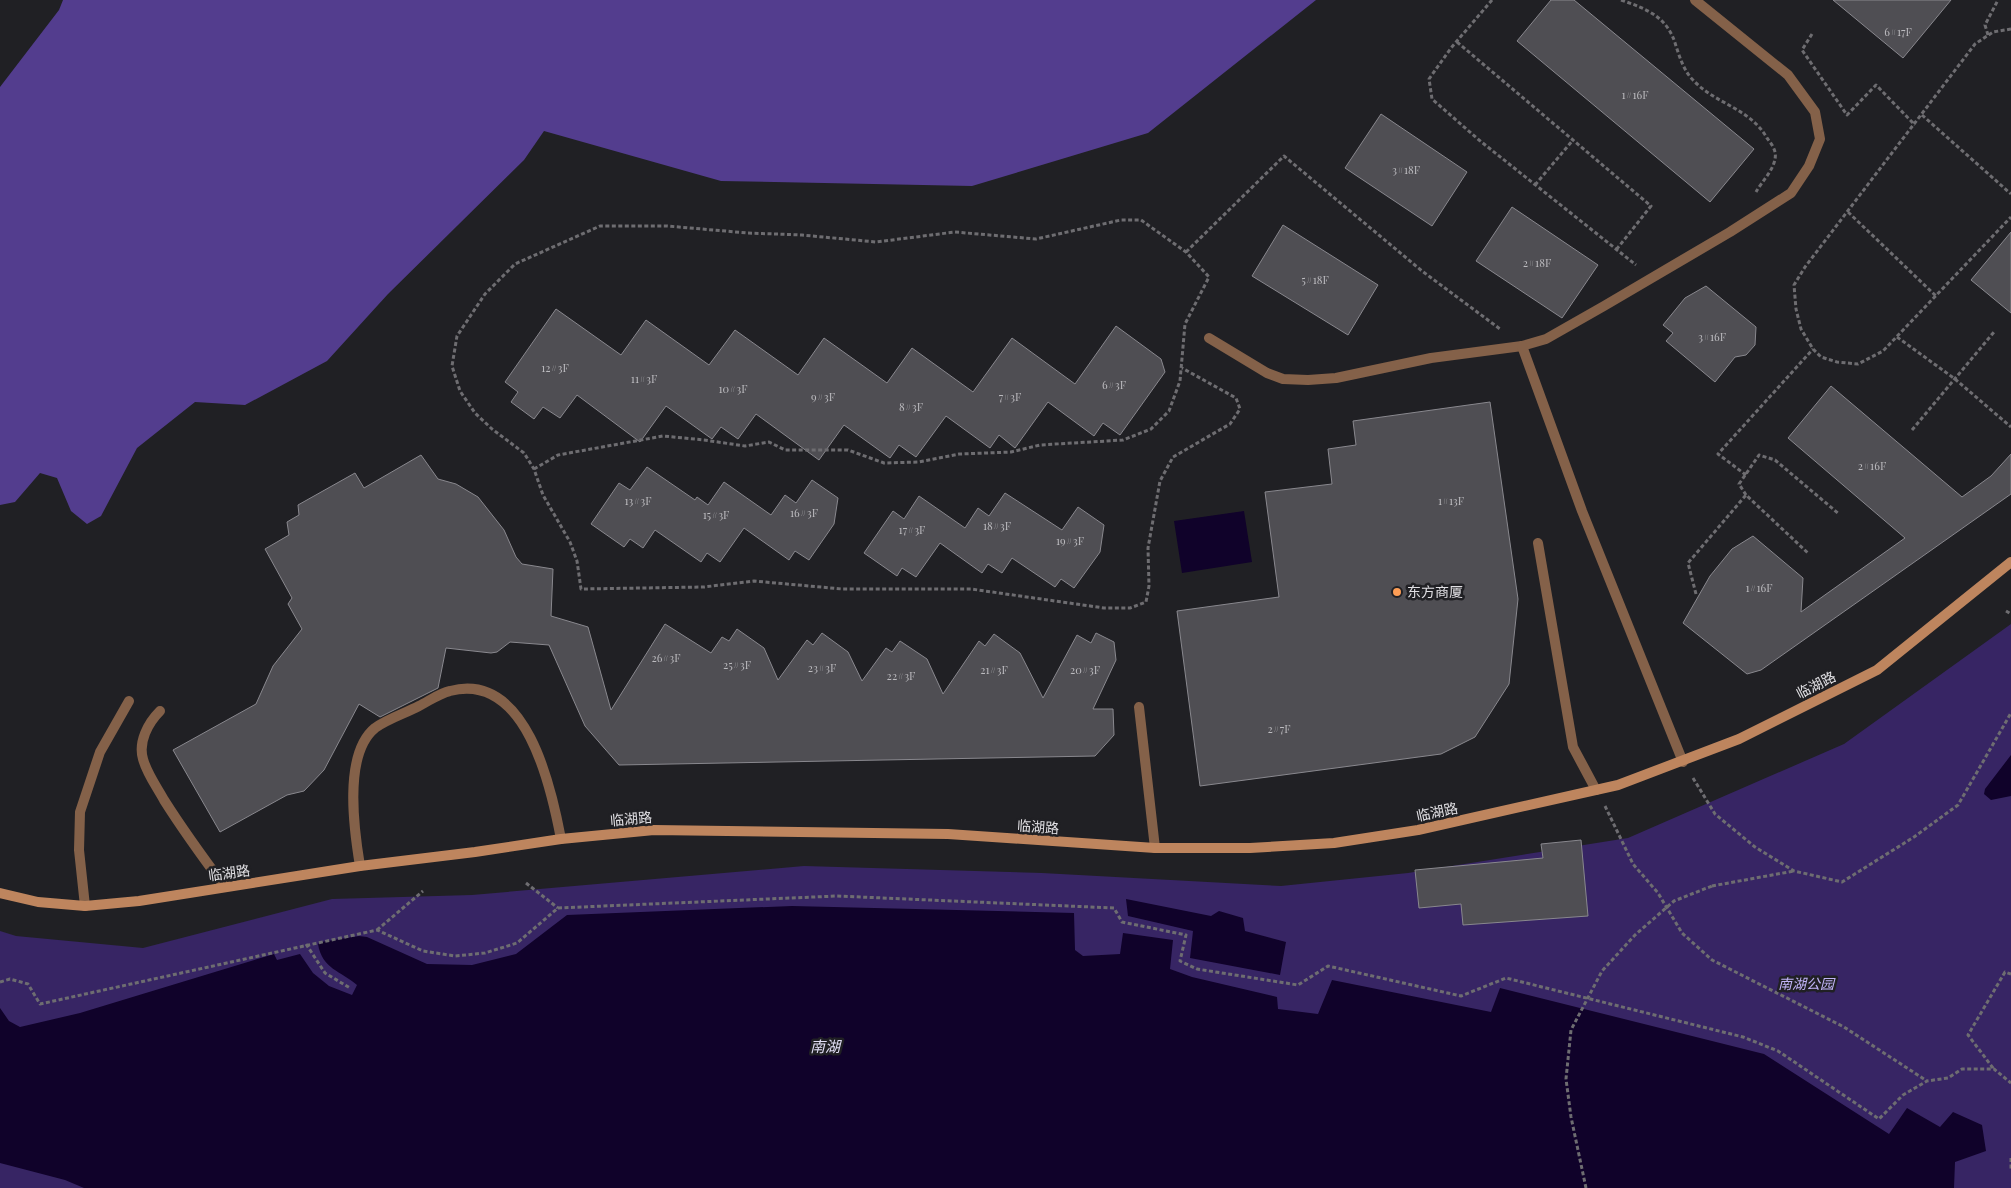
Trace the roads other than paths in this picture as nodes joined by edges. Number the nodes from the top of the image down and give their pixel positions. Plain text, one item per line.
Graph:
1 (1695, 0) edge
2 (1209, 338) dead end
3 (1522, 346) junction
4 (1538, 544) dead end
5 (2011, 562) edge
6 (130, 701) dead end
7 (1139, 707) dead end
8 (160, 711) dead end
9 (1683, 762) junction
10 (1596, 790) junction
11 (561, 839) junction
12 (1155, 848) junction
13 (360, 866) junction
14 (225, 887) junction
15 (0, 893) edge
16 (85, 906) junction

1 - 3 street
2 - 3 street
3 - 9 street
4 - 10 street
5 - 9 street, 临湖路
6 - 16 street
7 - 12 street
8 - 14 street
9 - 10 street, 临湖路
10 - 12 street, 临湖路
11 - 12 street, 临湖路
11 - 13 street, 临湖路
11 - 13 street
13 - 14 street, 临湖路
14 - 16 street, 临湖路
15 - 16 street, 临湖路

